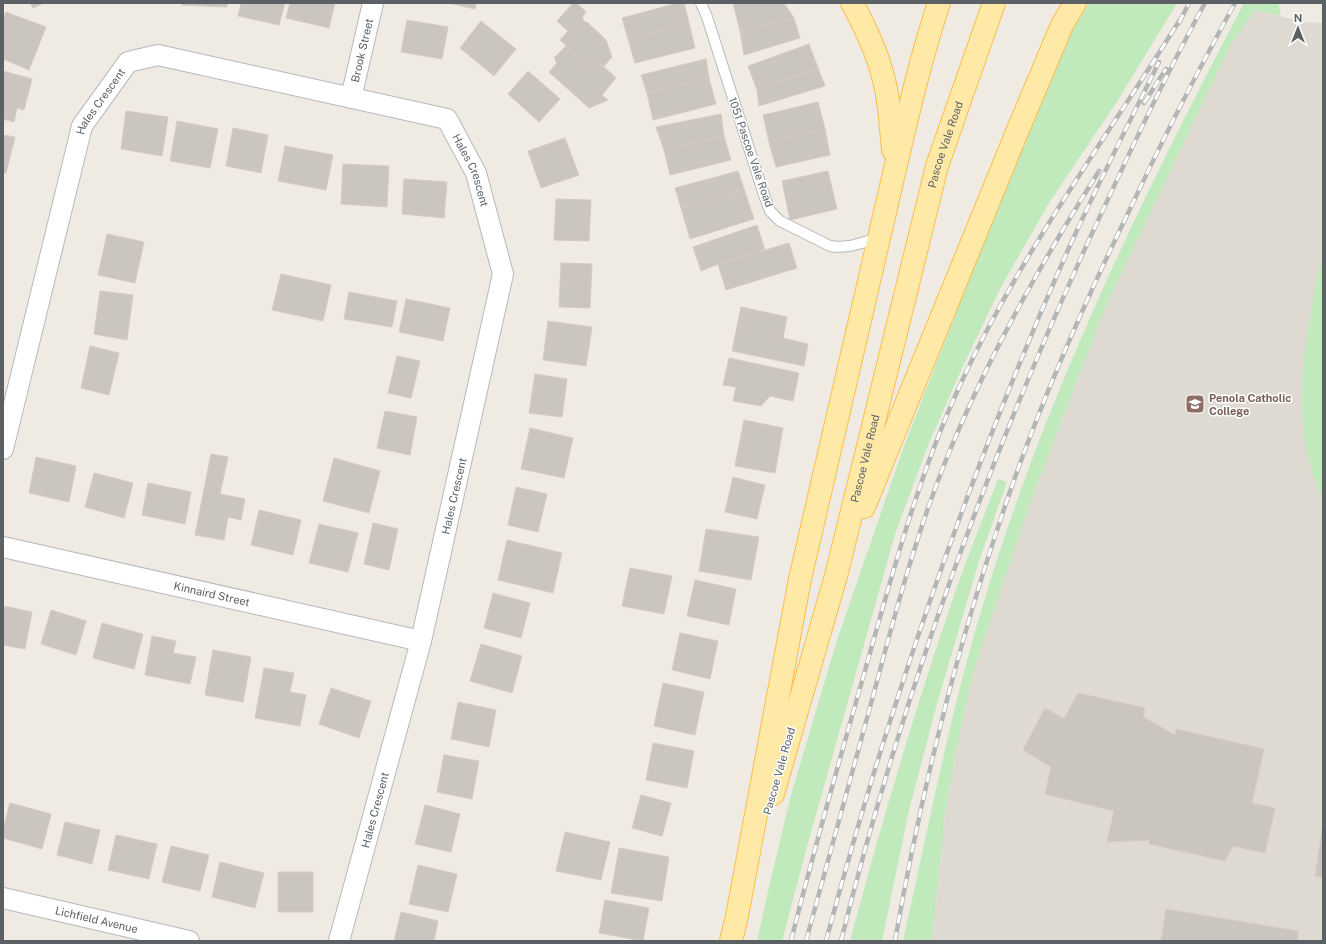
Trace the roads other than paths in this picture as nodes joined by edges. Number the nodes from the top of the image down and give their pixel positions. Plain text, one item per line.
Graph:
1 (373, 3) edge
2 (701, 3) edge
3 (852, 3) edge
4 (939, 3) edge
5 (994, 3) edge
6 (1073, 5) edge
7 (351, 98) junction
8 (894, 169) junction
9 (878, 238) junction
10 (3, 450) edge
11 (3, 546) edge
12 (836, 576) junction
13 (421, 641) junction
14 (3, 898) edge
15 (737, 916) junction
16 (189, 941) edge
17 (339, 941) edge
18 (731, 941) edge

1 - 7 street, Brook Street
2 - 9 lane, 1051 Pascoe Vale Road
3 - 8 main road
4 - 8 main road, Pascoe Vale Road
5 - 12 main road, Pascoe Vale Road
6 - 12 main road
7 - 10 street, Hales Crescent
7 - 13 street, Hales Crescent
8 - 9 main road, Pascoe Vale Road
9 - 15 main road, Pascoe Vale Road
11 - 13 street, Kinnaird Street
12 - 15 main road, Pascoe Vale Road
13 - 17 street, Hales Crescent
14 - 16 street, Lichfield Avenue
15 - 18 main road, Pascoe Vale Road

